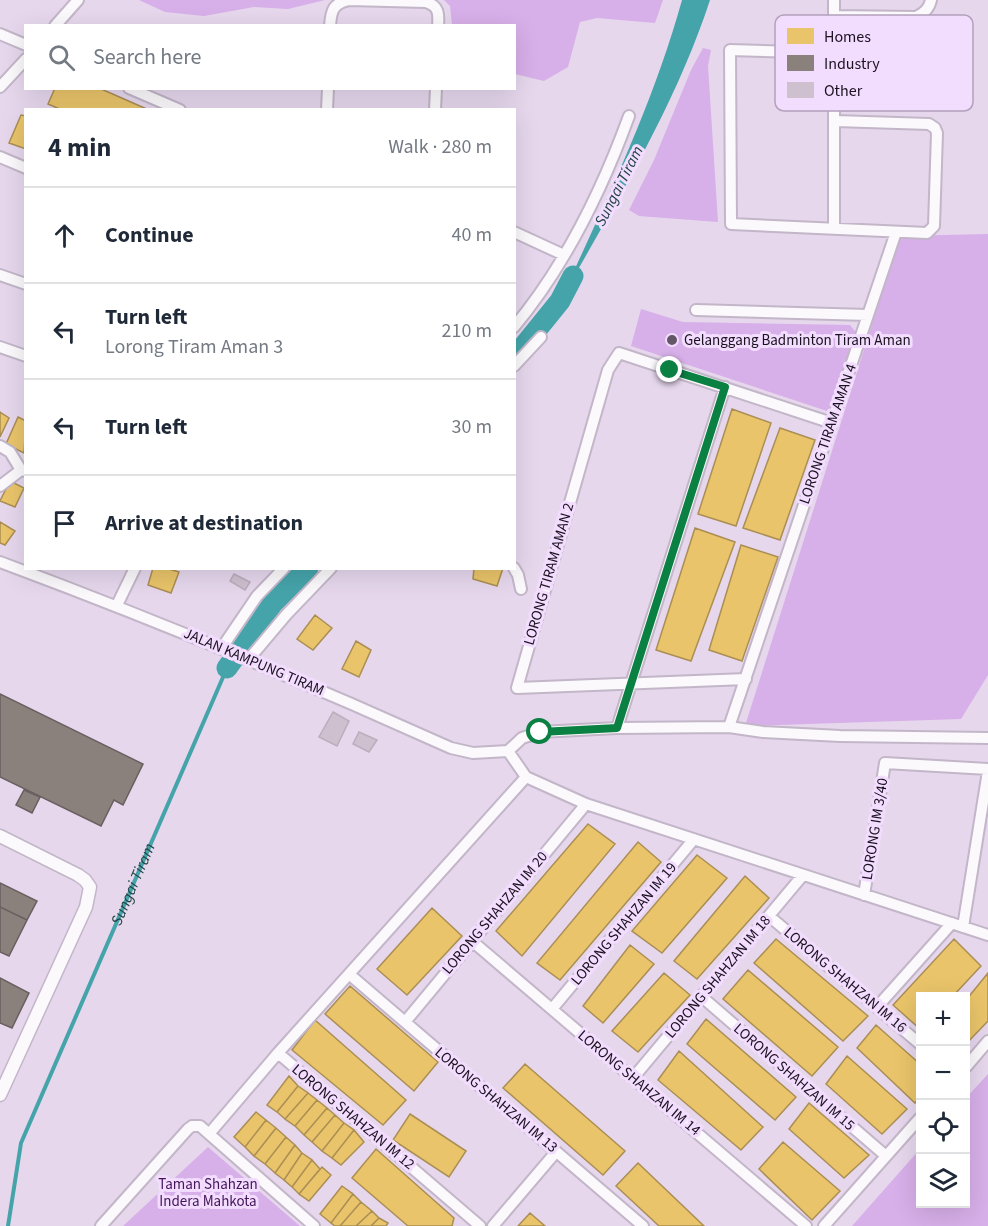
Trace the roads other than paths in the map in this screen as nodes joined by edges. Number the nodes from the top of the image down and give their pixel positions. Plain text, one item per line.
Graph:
1 (78, 0) edge
2 (349, 0) edge
3 (931, 0) edge
4 (921, 15) edge
5 (438, 21) edge
6 (57, 24) edge
7 (330, 24) edge
8 (0, 34) edge
9 (24, 44) edge
10 (775, 51) edge
11 (24, 60) edge
12 (0, 87) edge
13 (134, 90) edge
14 (328, 90) edge
15 (436, 90) edge
16 (175, 108) edge
17 (327, 108) edge
18 (435, 108) edge
19 (835, 111) edge
20 (629, 116) dead end
21 (835, 121) junction
22 (0, 157) edge
23 (24, 167) edge
24 (834, 229) junction
25 (896, 232) junction
26 (516, 233) edge
27 (564, 255) junction
28 (0, 275) edge
29 (24, 283) edge
30 (696, 310) dead end
31 (519, 314) edge
32 (868, 315) junction
33 (540, 337) dead end
34 (0, 347) edge
35 (24, 355) edge
36 (516, 364) edge
37 (725, 387) junction
38 (831, 423) junction
39 (0, 446) edge
40 (23, 470) edge
41 (0, 486) edge
42 (0, 562) edge
43 (134, 570) edge
44 (282, 570) edge
45 (329, 570) edge
46 (515, 570) edge
47 (521, 589) dead end
48 (117, 605) junction
49 (225, 650) junction
50 (246, 658) junction
51 (746, 679) junction
52 (631, 683) junction
53 (729, 727) junction
54 (617, 728) junction
55 (988, 738) edge
56 (508, 751) junction
57 (988, 770) edge
58 (526, 777) junction
59 (586, 804) junction
60 (0, 836) edge
61 (694, 839) junction
62 (803, 875) junction
63 (864, 895) junction
64 (769, 916) junction
65 (952, 923) junction
66 (963, 927) junction
67 (988, 935) edge
68 (472, 941) junction
69 (349, 974) junction
70 (702, 997) junction
71 (877, 1007) junction
72 (552, 1009) junction
73 (405, 1022) junction
74 (916, 1040) edge
75 (988, 1041) edge
76 (278, 1053) junction
77 (970, 1062) edge
78 (633, 1078) junction
79 (0, 1095) edge
80 (916, 1123) edge
81 (209, 1134) junction
82 (556, 1152) junction
83 (886, 1156) junction
84 (101, 1226) edge
85 (314, 1226) edge
86 (480, 1226) edge
87 (493, 1226) edge
88 (643, 1226) edge
89 (806, 1226) edge
90 (824, 1226) edge

1 - 6 street
2 - 5 street
2 - 7 street
3 - 4 street
8 - 9 street
10 - 24 street
11 - 12 street
13 - 16 street
14 - 17 street
15 - 18 street
19 - 21 street
20 - 27 street
21 - 24 street
21 - 25 street
22 - 23 street
24 - 25 street
25 - 32 street, LORONG TIRAM AMAN 4
26 - 27 street
27 - 31 street
28 - 29 street
30 - 32 street
32 - 38 street, LORONG TIRAM AMAN 4
33 - 36 street
34 - 35 street
37 - 38 street
37 - 52 street
37 - 52 street, LORONG TIRAM AMAN 2
38 - 51 street, LORONG TIRAM AMAN 4
39 - 40 street
40 - 41 street
42 - 48 street, JALAN KAMPUNG TIRAM
43 - 48 street
44 - 49 street
45 - 50 street
46 - 47 street
48 - 49 street, JALAN KAMPUNG TIRAM
49 - 50 street, JALAN KAMPUNG TIRAM
50 - 56 street, JALAN KAMPUNG TIRAM
51 - 52 street
51 - 53 street, LORONG TIRAM AMAN 4
52 - 54 street
53 - 54 street
53 - 55 street
54 - 56 street
56 - 58 street
57 - 63 street, LORONG IM 3/40
57 - 66 street
58 - 59 street
58 - 69 street
59 - 61 street
59 - 68 street, LORONG SHAHZAN IM 20
60 - 79 street
61 - 62 street
61 - 72 street, LORONG SHAHZAN IM 19
62 - 63 street
62 - 64 street, LORONG SHAHZAN IM 18
63 - 65 street
64 - 70 street, LORONG SHAHZAN IM 18
64 - 71 street, LORONG SHAHZAN IM 16
65 - 66 street
65 - 71 street
66 - 67 street
68 - 72 street, LORONG SHAHZAN IM 14
68 - 73 street, LORONG SHAHZAN IM 20
69 - 73 street, LORONG SHAHZAN IM 13
69 - 76 street
70 - 78 street, LORONG SHAHZAN IM 18
70 - 83 street, LORONG SHAHZAN IM 15
71 - 74 street, LORONG SHAHZAN IM 16
72 - 78 street, LORONG SHAHZAN IM 14
73 - 82 street, LORONG SHAHZAN IM 13
75 - 77 street
76 - 81 street, LORONG SHAHZAN IM 12
76 - 86 street, LORONG SHAHZAN IM 12
78 - 89 street, LORONG SHAHZAN IM 14
80 - 83 street
81 - 84 street
81 - 85 street
82 - 87 street
82 - 88 street, LORONG SHAHZAN IM 13
83 - 90 street

